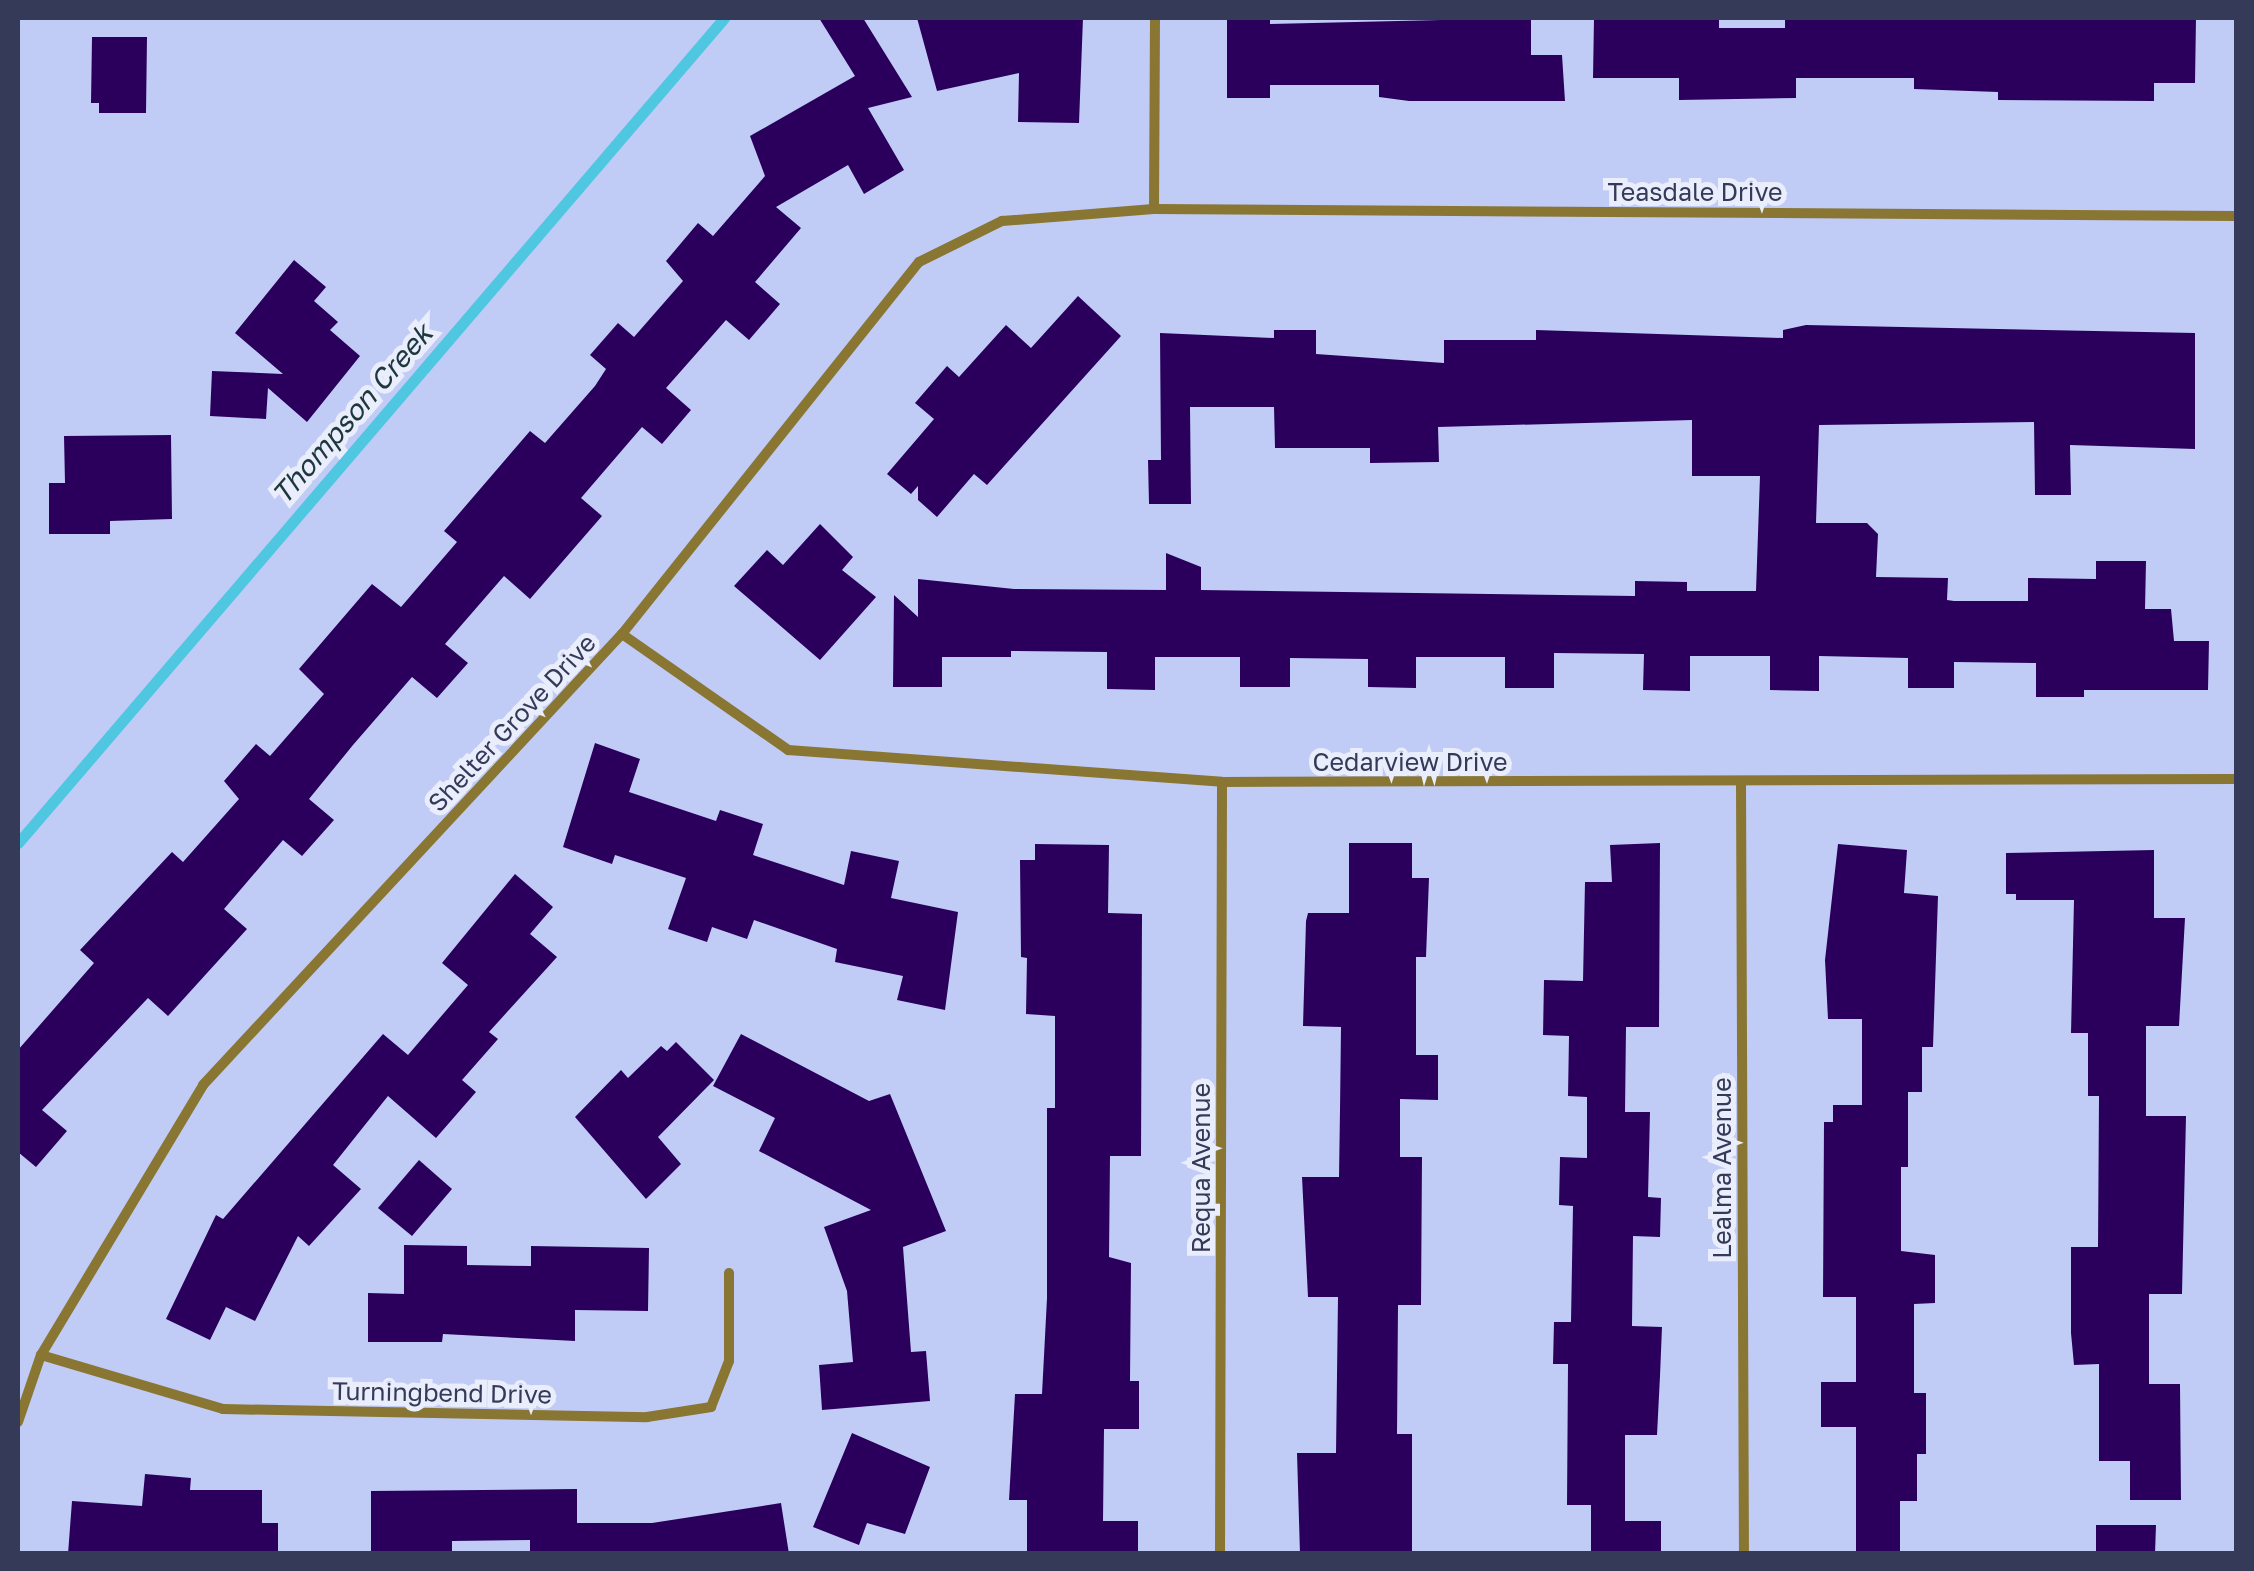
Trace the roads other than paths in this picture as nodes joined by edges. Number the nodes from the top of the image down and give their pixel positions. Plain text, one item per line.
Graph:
1 (1156, 18) edge
2 (1154, 209) junction
3 (2236, 216) edge
4 (622, 634) junction
5 (2236, 779) edge
6 (1222, 782) junction
7 (1741, 782) junction
8 (729, 1272) dead end
9 (41, 1355) junction
10 (18, 1422) edge
11 (1220, 1554) edge
12 (1744, 1554) edge

1 - 2 street
2 - 3 street, Teasdale Drive
2 - 4 street, Shelter Grove Drive
4 - 6 street, Cedarview Drive
4 - 9 street, Shelter Grove Drive
5 - 7 street, Cedarview Drive
6 - 7 street, Cedarview Drive
6 - 11 street, Requa Avenue
7 - 12 street, Lealma Avenue
8 - 9 street, Turningbend Drive
9 - 10 street, Shelter Grove Drive

